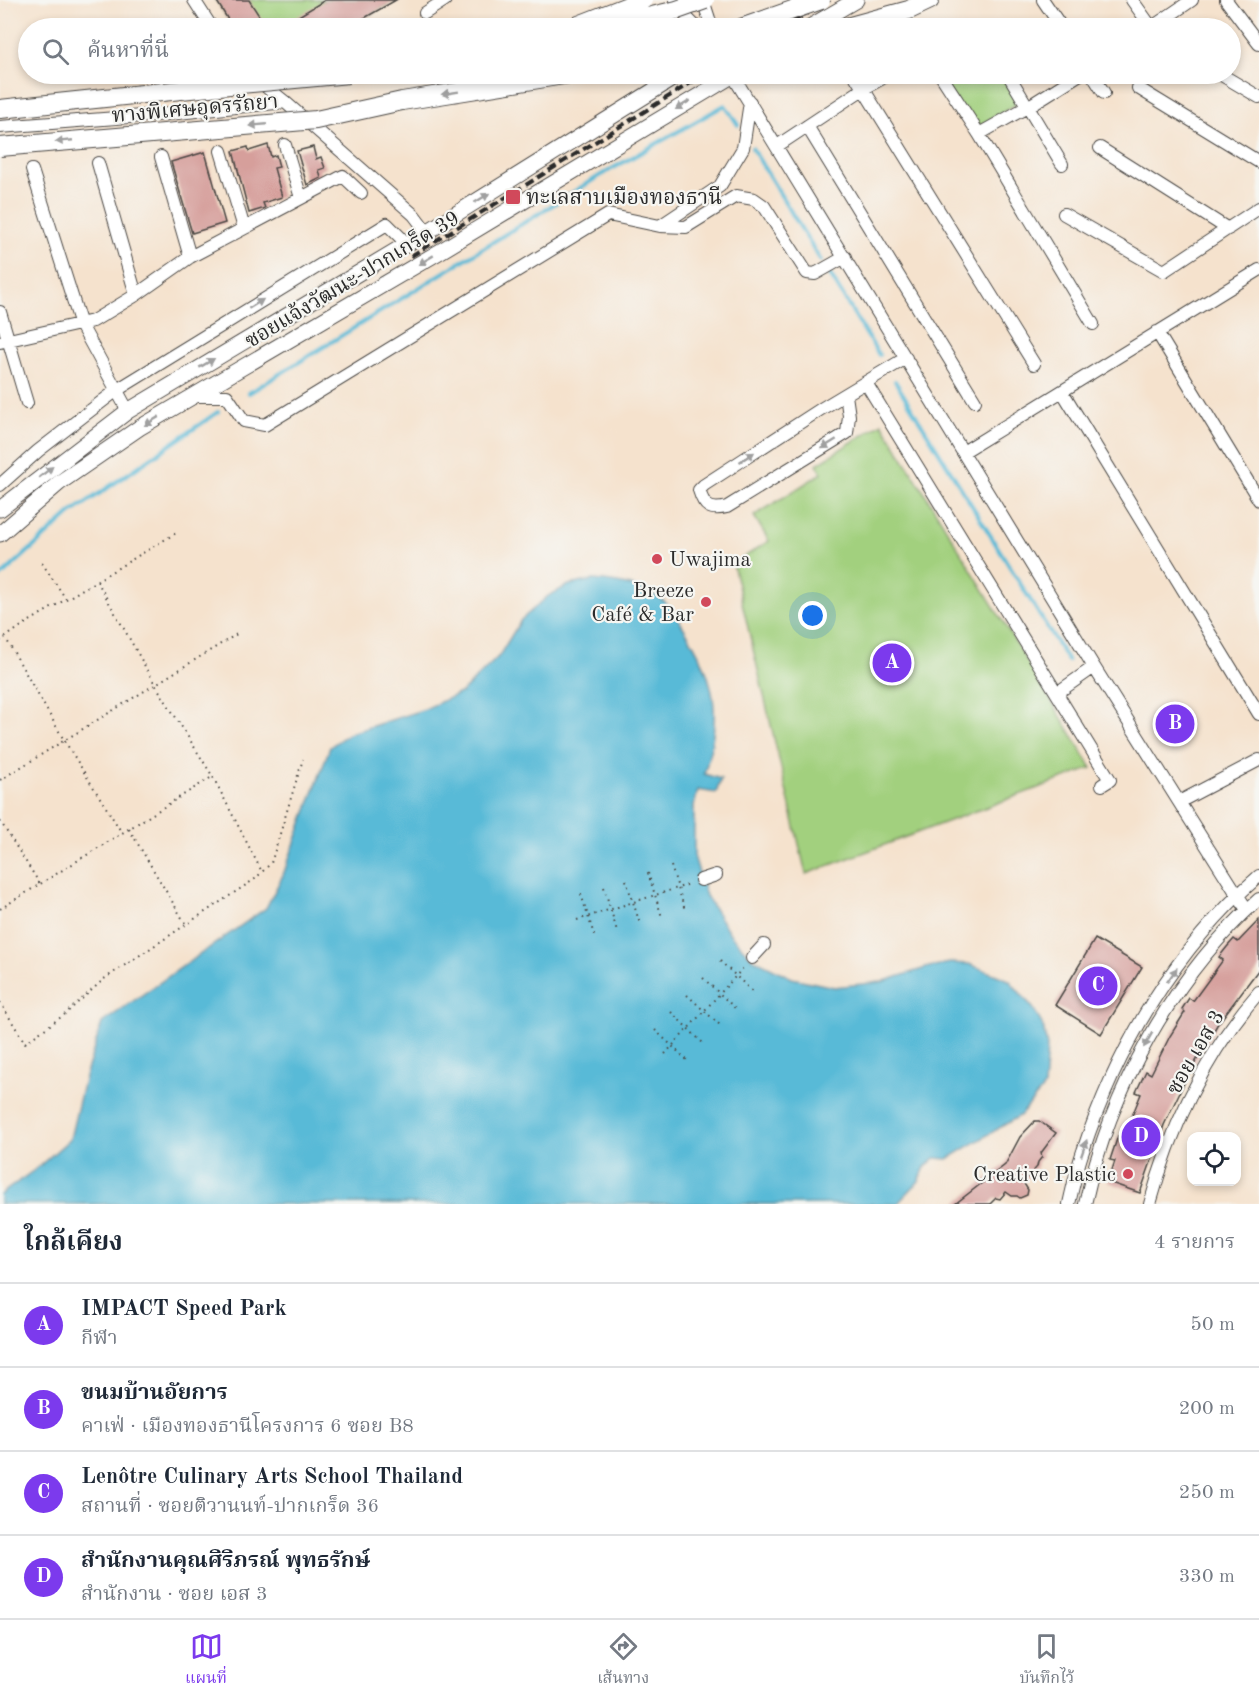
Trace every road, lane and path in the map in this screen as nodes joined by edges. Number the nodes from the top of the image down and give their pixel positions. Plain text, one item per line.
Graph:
1 (194, 0) edge
2 (446, 0) edge
3 (642, 0) edge
4 (676, 0) edge
5 (704, 0) edge
6 (797, 0) edge
7 (821, 0) edge
8 (856, 0) edge
9 (930, 0) edge
10 (1043, 0) edge
11 (1132, 0) edge
12 (1192, 0) edge
13 (1226, 0) edge
14 (425, 13) dead end
15 (206, 18) edge
16 (596, 18) edge
17 (644, 18) edge
18 (687, 18) edge
19 (709, 18) edge
20 (768, 18) edge
21 (770, 18) edge
22 (825, 18) edge
23 (880, 18) edge
24 (1055, 18) edge
25 (1145, 18) edge
26 (1166, 18) edge
27 (1240, 18) edge
28 (1241, 20) edge
29 (1259, 44) edge
30 (253, 84) edge
31 (262, 84) edge
32 (508, 84) edge
33 (664, 84) edge
34 (716, 84) edge
35 (739, 84) edge
36 (860, 84) edge
37 (872, 84) edge
38 (946, 84) edge
39 (1015, 84) edge
40 (1064, 84) edge
41 (1098, 84) edge
42 (1237, 84) edge
43 (1138, 88) dead end
44 (863, 89) junction
45 (1104, 93) dead end
46 (1259, 97) edge
47 (285, 102) junction
48 (750, 102) junction
49 (1029, 106) junction
50 (0, 109) edge
51 (807, 126) junction
52 (0, 127) edge
53 (978, 134) junction
54 (285, 145) dead end
55 (777, 146) junction
56 (0, 147) edge
57 (1100, 148) dead end
58 (221, 151) dead end
59 (161, 157) dead end
60 (1259, 162) edge
61 (98, 163) dead end
62 (1062, 164) dead end
63 (32, 170) dead end
64 (361, 193) dead end
65 (301, 198) junction
66 (1259, 208) edge
67 (1064, 214) dead end
68 (660, 226) junction
69 (244, 228) junction
70 (1228, 229) junction
71 (427, 232) junction
72 (407, 244) junction
73 (190, 257) junction
74 (844, 257) junction
75 (1255, 272) edge
76 (1259, 286) edge
77 (136, 295) junction
78 (0, 312) edge
79 (1093, 324) dead end
80 (81, 325) junction
81 (1157, 332) junction
82 (4, 341) edge
83 (906, 358) junction
84 (1034, 364) dead end
85 (866, 383) junction
86 (117, 390) junction
87 (1062, 391) junction
88 (195, 396) junction
89 (846, 396) junction
90 (975, 401) dead end
91 (27, 403) dead end
92 (128, 411) junction
93 (963, 452) junction
94 (0, 485) edge
95 (1259, 500) edge
96 (0, 509) edge
97 (177, 533) dead end
98 (0, 534) edge
99 (42, 563) dead end
100 (97, 581) junction
101 (66, 599) junction
102 (237, 634) dead end
103 (5, 637) junction
104 (0, 641) edge
105 (1094, 667) junction
106 (155, 684) junction
107 (1057, 693) junction
108 (1259, 714) edge
109 (64, 740) junction
110 (303, 759) dead end
111 (1259, 760) edge
112 (213, 777) junction
113 (0, 780) edge
114 (1102, 785) dead end
115 (1179, 802) junction
116 (0, 821) edge
117 (129, 829) junction
118 (122, 833) junction
119 (671, 866) dead end
120 (262, 872) junction
121 (648, 873) dead end
122 (716, 875) dead end
123 (1259, 876) edge
124 (626, 880) dead end
125 (701, 880) joint
126 (40, 884) junction
127 (604, 887) dead end
128 (678, 888) junction
129 (581, 894) dead end
130 (655, 895) junction
131 (1237, 896) junction
132 (1259, 899) edge
133 (633, 902) junction
134 (0, 909) edge
135 (610, 909) junction
136 (685, 910) dead end
137 (1247, 910) junction
138 (588, 916) junction
139 (662, 917) dead end
140 (578, 920) dead end
141 (185, 924) junction
142 (640, 924) dead end
143 (617, 931) dead end
144 (595, 938) dead end
145 (764, 945) dead end
146 (752, 958) joint
147 (720, 961) dead end
148 (736, 976) junction
149 (703, 978) dead end
150 (753, 992) dead end
151 (1259, 992) edge
152 (720, 994) junction
153 (687, 995) dead end
154 (0, 1002) edge
155 (736, 1010) dead end
156 (704, 1011) junction
157 (671, 1012) dead end
158 (721, 1026) dead end
159 (688, 1028) junction
160 (655, 1030) dead end
161 (704, 1044) dead end
162 (672, 1046) junction
163 (664, 1054) dead end
164 (688, 1061) dead end
165 (1069, 1204) edge
166 (1085, 1204) edge
167 (1150, 1204) edge

1 - 15 street
2 - 14 street
3 - 16 highway, bridge
4 - 18 street
5 - 17 highway, bridge
5 - 19 street
6 - 20 main road
7 - 21 highway, bridge
8 - 22 main road
9 - 23 highway
10 - 24 street
11 - 25 street
12 - 26 street
13 - 27 street
28 - 29 street
30 - 50 highway, ทางพิเศษอุดรรัถยา, bridge
31 - 47 street
32 -> 56 highway, ทางพิเศษอุดรรัถยา, bridge
71 -> 33 main road, ซอยแจ้งวัฒนะ-ปากเกร็ด 39
34 -> 88 main road, ซอยแจ้งวัฒนะ-ปากเกร็ด 39
35 - 48 street
36 - 44 street
37 - 44 street
38 - 53 street
39 - 49 street
40 - 49 street
41 - 45 street
42 - 46 street
43 - 60 street
44 - 51 street
44 - 84 street
47 - 52 street
47 - 71 street
48 - 55 street
48 - 68 street
49 - 53 street
49 - 62 street
51 - 55 street
51 - 90 street
53 - 79 street
54 - 65 street
55 - 74 street
57 - 70 street
58 - 69 street
59 - 73 street
61 - 77 street
63 - 80 street
64 - 65 street
65 - 69 street
66 - 70 street
67 - 70 street
68 - 74 street
68 - 88 street
69 - 73 street
71 - 72 main road, ซอยแจ้งวัฒนะ-ปากเกร็ด 39
86 -> 72 street
92 -> 72 main road, ซอยแจ้งวัฒนะ-ปากเกร็ด 39
73 - 77 street
74 - 83 street
75 - 76 street
75 - 81 street
77 - 80 street
78 - 82 street
80 - 82 street
80 - 86 street
81 - 87 street
81 - 95 street
82 - 91 street
83 - 85 street
83 - 93 street
85 - 89 street
85 - 107 street
86 - 92 street
86 - 94 street
87 - 93 street
87 - 108 street
88 -> 98 main road, ซอยแจ้งวัฒนะ-ปากเกร็ด 39
89 -> 89 street
96 -> 92 main road, ซอยแจ้งวัฒนะ-ปากเกร็ด 39
93 - 105 street
97 - 100 path
99 - 101 path
100 - 101 path
100 - 106 path
101 - 103 path
102 - 106 path
103 - 104 path
103 - 109 path
105 - 107 street
105 - 115 street
106 - 109 path
106 - 112 path
107 - 114 street
109 - 113 path
109 - 118 path
110 - 120 path
111 - 115 street
112 - 117 path
112 - 120 path
115 - 131 street
116 - 126 path
117 - 118 path
117 - 141 path
118 - 126 path
119 - 128 path
120 - 141 path
121 - 130 path
122 - 125 street
123 - 131 street
124 - 133 path
125 - 128 path
126 - 134 path
127 - 135 path
128 - 130 path
128 - 136 path
129 - 138 path
130 - 133 path
130 - 139 path
131 - 137 street
165 -> 131 street
132 - 137 street
133 - 135 path
133 - 142 path
135 - 138 path
135 - 143 path
137 -> 166 street
138 - 140 path
138 - 144 path
141 - 154 path
145 - 146 street
146 - 148 path
147 - 148 path
148 - 150 path
148 - 152 path
149 - 152 path
151 - 167 street, ซอย เอส 3
152 - 155 path
152 - 156 path
153 - 156 path
156 - 158 path
156 - 159 path
157 - 159 path
159 - 161 path
159 - 162 path
160 - 162 path
162 - 163 path
162 - 164 path

